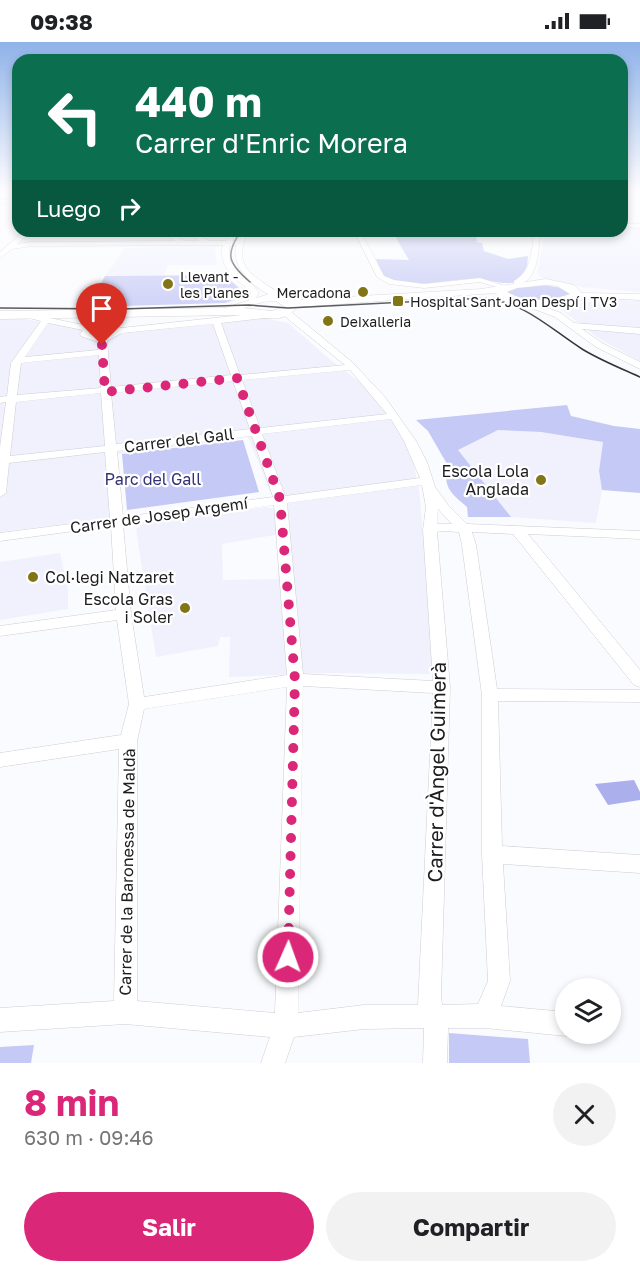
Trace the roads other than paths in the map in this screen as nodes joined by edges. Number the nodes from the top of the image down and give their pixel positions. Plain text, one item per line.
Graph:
1 (20, 239) edge
2 (175, 239) edge
3 (200, 239) edge
4 (230, 239) edge
5 (241, 239) edge
6 (361, 239) edge
7 (536, 239) edge
8 (227, 242) junction
9 (182, 243) junction
10 (207, 243) junction
11 (238, 243) junction
12 (0, 245) edge
13 (11, 247) junction
14 (0, 256) edge
15 (531, 272) junction
16 (560, 285) junction
17 (508, 289) junction
18 (640, 296) edge
19 (568, 300) junction
20 (254, 305) junction
21 (281, 309) junction
22 (0, 310) edge
23 (0, 315) edge
24 (21, 315) junction
25 (558, 315) junction
26 (214, 316) junction
27 (110, 318) junction
28 (46, 320) junction
29 (570, 325) junction
30 (599, 327) junction
31 (89, 329) junction
32 (119, 331) junction
33 (640, 331) edge
34 (580, 333) junction
35 (102, 339) junction
36 (102, 352) junction
37 (17, 361) junction
38 (640, 366) edge
39 (351, 367) junction
40 (237, 378) junction
41 (105, 392) junction
42 (11, 399) junction
43 (0, 400) edge
44 (394, 416) junction
45 (257, 432) junction
46 (109, 448) junction
47 (2, 461) edge
48 (426, 481) junction
49 (0, 493) edge
50 (280, 499) junction
51 (432, 505) junction
52 (116, 521) junction
53 (464, 528) junction
54 (430, 530) junction
55 (518, 531) junction
56 (640, 535) edge
57 (0, 537) edge
58 (123, 614) junction
59 (0, 631) edge
60 (295, 680) junction
61 (640, 681) edge
62 (442, 687) junction
63 (490, 695) junction
64 (640, 696) edge
65 (137, 704) junction
66 (128, 741) junction
67 (0, 760) edge
68 (492, 854) junction
69 (640, 864) edge
70 (125, 1012) junction
71 (485, 1016) junction
72 (436, 1017) junction
73 (0, 1020) edge
74 (555, 1023) edge
75 (286, 1026) junction
76 (273, 1063) edge
77 (435, 1063) edge

1 - 13 street
2 - 9 street
3 - 10 street
4 - 8 street
5 - 11 street
6 - 17 street
7 - 15 street
8 - 10 street
8 - 11 street
8 - 20 street
9 - 10 street
9 - 13 street
11 - 20 street
12 - 13 street
13 - 14 street
15 - 16 street
15 - 17 street
16 - 17 street
16 - 18 street
16 - 19 street
17 - 19 street
17 - 21 street
17 - 25 street
18 - 19 street
19 - 25 street
20 - 21 street
20 - 21 street
20 - 26 street
21 - 39 street, Carrer d'Àngel Guimerà
22 - 27 street
23 - 24 street
24 - 27 street
24 - 28 street
25 - 29 street
26 - 27 street
26 - 32 street
26 - 40 street
27 - 31 street
27 - 32 street
28 - 31 street
28 - 37 street
29 - 30 street
29 - 34 street
30 - 33 street
30 - 34 street
31 - 35 street
32 - 35 street
34 - 38 street
35 - 36 street, Carrer de la Baronessa de Maldà
36 - 37 street
36 - 41 street, Carrer de la Baronessa de Maldà
37 - 42 street
39 - 40 street
39 - 44 street, Carrer d'Àngel Guimerà
40 - 41 street
40 - 45 street
41 - 42 street
41 - 46 street, Carrer de la Baronessa de Maldà
42 - 43 street
42 - 47 street
44 - 45 street, Carrer del Gall
44 - 48 street, Carrer d'Àngel Guimerà
45 - 46 street, Carrer del Gall
45 - 50 street
46 - 47 street, Carrer del Gall
46 - 52 street, Carrer de la Baronessa de Maldà
47 - 49 street
48 - 50 street, Carrer de Josep Argemí
48 - 51 street, Carrer d'Àngel Guimerà
48 - 53 street, Carrer d'Àngel Guimerà
50 - 52 street, Carrer de Josep Argemí
50 - 60 street
51 - 53 street
51 - 54 street, Carrer d'Àngel Guimerà
52 - 57 street, Carrer de Josep Argemí
52 - 58 street, Carrer de la Baronessa de Maldà
53 - 54 street
53 - 55 street
53 - 63 street
54 - 62 street, Carrer d'Àngel Guimerà
55 - 56 street
55 - 61 street
58 - 59 street
58 - 65 street, Carrer de la Baronessa de Maldà
60 - 62 street
60 - 65 street
60 - 75 street
62 - 72 street, Carrer d'Àngel Guimerà
63 - 64 street
63 - 68 street
65 - 66 street, Carrer de la Baronessa de Maldà
66 - 67 street
66 - 70 street, Carrer de la Baronessa de Maldà
68 - 69 street
68 - 71 street
70 - 73 street
70 - 75 street
71 - 72 street
71 - 74 street
72 - 75 street
72 - 77 street, Carrer d'Àngel Guimerà
75 - 76 street

